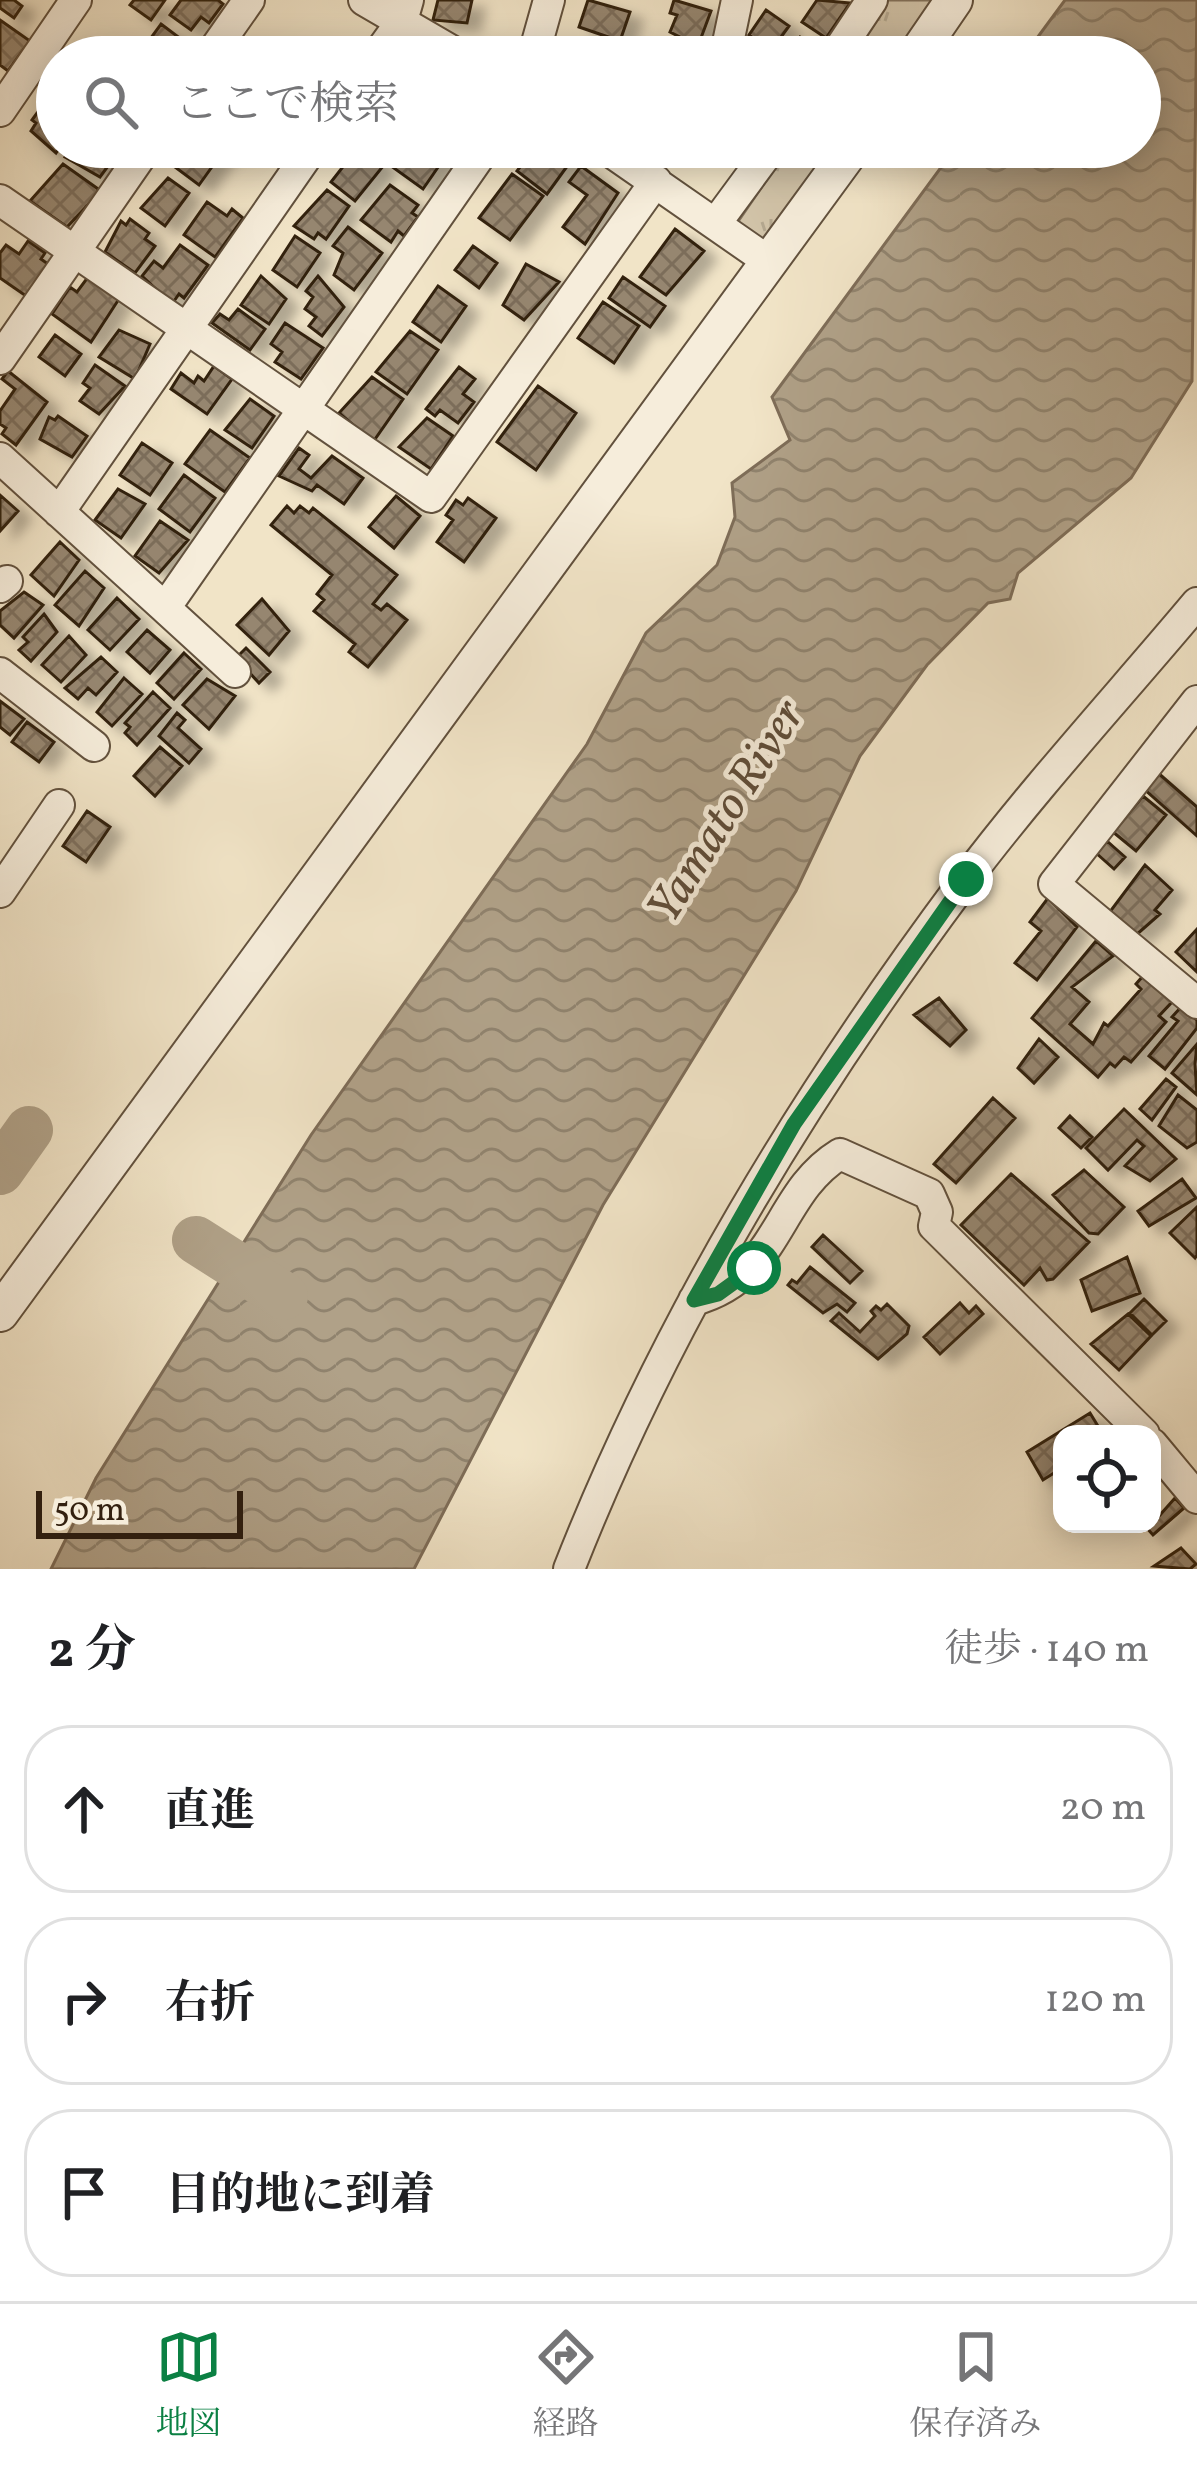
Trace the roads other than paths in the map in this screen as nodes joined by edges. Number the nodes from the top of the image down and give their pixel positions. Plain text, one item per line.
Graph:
1 (76, 0) edge
2 (249, 0) edge
3 (364, 0) edge
4 (549, 0) edge
5 (737, 0) edge
6 (872, 0) edge
7 (954, 0) edge
8 (405, 10) edge
9 (51, 36) edge
10 (224, 36) edge
11 (389, 36) edge
12 (437, 36) edge
13 (539, 36) edge
14 (729, 36) edge
15 (848, 36) edge
16 (929, 36) edge
17 (36, 58) edge
18 (0, 111) edge
19 (133, 168) edge
20 (298, 168) edge
21 (472, 168) edge
22 (636, 168) edge
23 (757, 168) edge
24 (835, 168) edge
25 (656, 181) junction
26 (0, 200) edge
27 (716, 223) junction
28 (74, 253) junction
29 (771, 263) junction
30 (185, 330) junction
31 (0, 359) edge
32 (304, 412) junction
33 (0, 458) edge
34 (59, 512) junction
35 (1197, 603) edge
36 (165, 608) junction
37 (235, 672) dead end
38 (0, 673) edge
39 (1197, 701) edge
40 (94, 746) dead end
41 (59, 805) dead end
42 (0, 892) edge
43 (1197, 1003) edge
44 (694, 1300) junction
45 (0, 1312) edge
46 (1135, 1425) edge
47 (1161, 1455) edge
48 (1197, 1498) edge
49 (568, 1569) edge

1 - 9 street
2 - 10 street
3 - 8 street
4 - 13 street
5 - 14 street
6 - 15 street
7 - 16 street
8 - 11 street
8 - 12 street
17 - 18 street
19 - 28 street
20 - 30 street
21 - 32 street
22 - 25 street
23 - 27 street
24 - 29 street
25 - 27 street
25 - 32 street
26 - 28 street
27 - 29 street
28 - 30 street
28 - 31 street
29 - 45 street
30 - 32 street
30 - 34 street
32 - 36 street
33 - 34 street
34 - 36 street
35 - 44 street
36 - 37 street
38 - 40 street
39 - 43 street
41 - 42 street
44 - 46 street
44 - 49 street
47 - 48 street

